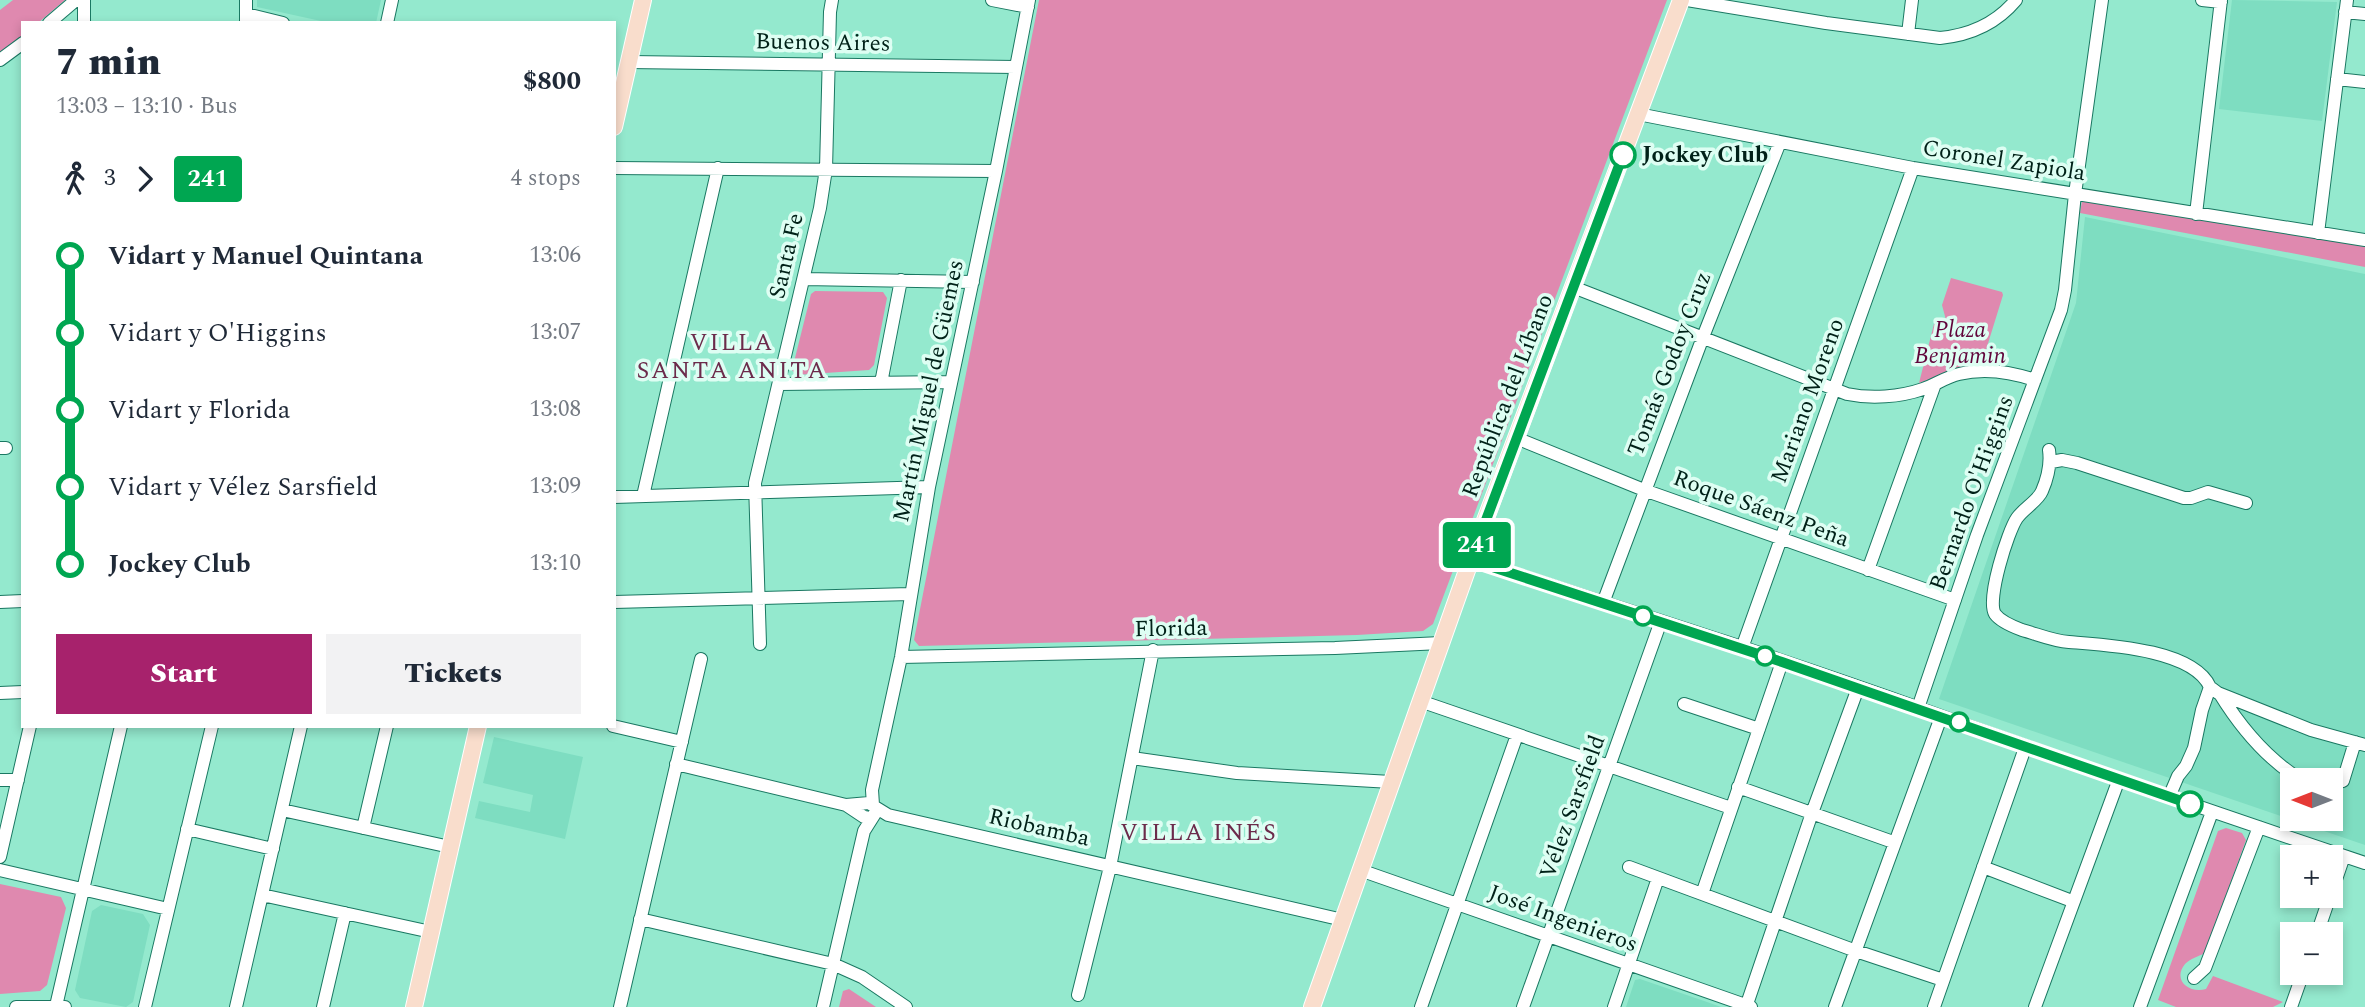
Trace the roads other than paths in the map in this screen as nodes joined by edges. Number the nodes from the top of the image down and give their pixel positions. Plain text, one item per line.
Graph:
1 (76, 0) edge
2 (84, 0) edge
3 (246, 0) edge
4 (392, 0) edge
5 (643, 0) edge
6 (832, 0) edge
7 (992, 0) edge
8 (1681, 0) edge
9 (1687, 0) edge
10 (1912, 0) edge
11 (2017, 0) edge
12 (2102, 0) edge
13 (2202, 0) edge
14 (2221, 1) edge
15 (1028, 4) edge
16 (2346, 6) edge
17 (2365, 14) edge
18 (246, 19) edge
19 (51, 21) edge
20 (84, 21) edge
21 (264, 21) edge
22 (387, 21) edge
23 (1908, 34) junction
24 (21, 44) edge
25 (0, 60) edge
26 (629, 62) junction
27 (829, 64) junction
28 (1016, 67) junction
29 (2337, 79) junction
30 (2365, 82) edge
31 (618, 97) edge
32 (1638, 114) junction
33 (1780, 142) junction
34 (616, 168) edge
35 (718, 168) junction
36 (1913, 168) junction
37 (827, 169) junction
38 (996, 171) junction
39 (2075, 194) junction
40 (2196, 214) junction
41 (2318, 233) junction
42 (2365, 240) edge
43 (804, 279) junction
44 (901, 280) junction
45 (973, 282) junction
46 (1573, 287) junction
47 (1703, 337) junction
48 (2035, 380) junction
49 (951, 382) junction
50 (881, 383) junction
51 (779, 384) junction
52 (1935, 384) junction
53 (1834, 389) junction
54 (1516, 438) junction
55 (929, 488) junction
56 (1644, 490) junction
57 (755, 492) junction
58 (643, 496) junction
59 (616, 497) edge
60 (2246, 503) dead end
61 (1781, 539) junction
62 (1471, 560) junction
63 (1868, 570) junction
64 (910, 594) junction
65 (758, 599) junction
66 (1955, 600) junction
67 (0, 601) edge
68 (21, 601) edge
69 (616, 602) edge
70 (1603, 603) junction
71 (1661, 621) junction
72 (1441, 643) junction
73 (760, 644) dead end
74 (1742, 648) junction
75 (1153, 650) junction
76 (901, 657) junction
77 (701, 659) dead end
78 (1782, 662) junction
79 (1858, 688) junction
80 (2215, 690) junction
81 (21, 692) edge
82 (0, 693) edge
83 (1420, 701) junction
84 (1684, 704) dead end
85 (1918, 708) junction
86 (1941, 716) junction
87 (616, 727) edge
88 (30, 728) edge
89 (121, 728) edge
90 (212, 728) edge
91 (302, 728) edge
92 (387, 728) edge
93 (478, 728) edge
94 (1759, 729) junction
95 (1517, 735) junction
96 (682, 742) junction
97 (2360, 744) edge
98 (2025, 748) junction
99 (1132, 758) junction
100 (677, 764) junction
101 (1610, 766) junction
102 (2286, 768) edge
103 (2119, 779) junction
104 (0, 780) edge
105 (18, 780) junction
106 (2343, 781) edge
107 (1391, 782) junction
108 (1738, 787) junction
109 (2169, 797) junction
110 (1731, 808) junction
111 (282, 810) junction
112 (868, 811) junction
113 (2212, 811) junction
114 (1812, 813) junction
115 (2259, 827) junction
116 (363, 828) junction
117 (187, 829) junction
118 (1893, 842) junction
119 (450, 847) junction
120 (273, 849) junction
121 (2344, 856) junction
122 (0, 857) edge
123 (2343, 859) edge
124 (2365, 863) edge
125 (1110, 867) junction
126 (1629, 867) dead end
127 (1983, 867) junction
128 (0, 870) edge
129 (1360, 870) junction
130 (1658, 877) junction
131 (83, 889) junction
132 (1702, 894) junction
133 (262, 895) junction
134 (2072, 901) junction
135 (1456, 904) junction
136 (168, 909) junction
137 (345, 913) junction
138 (640, 919) junction
139 (1343, 920) junction
140 (1775, 922) junction
141 (431, 932) junction
142 (1549, 937) junction
143 (1856, 951) junction
144 (833, 964) junction
145 (1628, 965) junction
146 (2194, 978) dead end
147 (1943, 980) junction
148 (2299, 985) edge
149 (1078, 995) dead end
150 (60, 1006) edge
151 (1748, 1006) edge
152 (16, 1007) edge
153 (145, 1007) edge
154 (236, 1007) edge
155 (323, 1007) edge
156 (414, 1007) edge
157 (620, 1007) edge
158 (823, 1007) edge
159 (906, 1007) edge
160 (1312, 1007) edge
161 (1421, 1007) edge
162 (1523, 1007) edge
163 (1614, 1007) edge
164 (1835, 1007) edge
165 (1934, 1007) edge
166 (2035, 1007) edge
167 (2140, 1007) edge
168 (2291, 1007) edge

1 - 19 street
2 - 20 street
3 - 18 street
4 - 22 street
5 - 26 main road
6 - 27 street, Santa Fe
7 - 15 street
8 - 32 main road, República del Líbano
9 - 23 street
10 - 23 street
11 - 23 street
12 - 39 street, Bernardo O'Higgins
13 - 14 street
14 - 40 street
15 - 28 street, Martín Miguel de Güemes
16 - 17 street
16 - 29 street
18 - 21 street
24 - 25 street
26 - 27 street, Buenos Aires
26 - 31 main road
27 - 28 street, Buenos Aires
27 - 37 street, Santa Fe
28 - 38 street, Martín Miguel de Güemes
29 - 30 street
29 - 41 street
32 - 33 street, Coronel Zapiola
32 - 46 main road, República del Líbano
33 - 36 street, Coronel Zapiola
33 - 47 street, Tomás Godoy Cruz
34 - 35 street
35 - 37 street
35 - 58 street
36 - 39 street, Coronel Zapiola
36 - 53 street, Mariano Moreno
37 - 38 street
37 - 43 street, Santa Fe
38 - 45 street, Martín Miguel de Güemes
39 - 40 street, Coronel Zapiola
39 - 48 street, Bernardo O'Higgins
40 - 41 street, Coronel Zapiola
41 - 42 street, Coronel Zapiola
43 - 44 street
43 - 51 street, Santa Fe
44 - 45 street
44 - 50 street
45 - 49 street, Martín Miguel de Güemes
46 - 47 street
46 - 54 main road, República del Líbano
47 - 53 street
47 - 56 street, Tomás Godoy Cruz
48 - 52 street
48 - 66 street, Bernardo O'Higgins
49 - 50 street
49 - 55 street, Martín Miguel de Güemes
50 - 51 street
51 - 57 street, Santa Fe
52 - 53 street
52 - 63 street
53 - 61 street, Mariano Moreno
54 - 56 street, Roque Sáenz Peña
54 - 62 main road, República del Líbano
55 - 57 street
55 - 64 street, Martín Miguel de Güemes
56 - 61 street, Roque Sáenz Peña
56 - 70 street, Tomás Godoy Cruz
57 - 58 street
57 - 65 street, Santa Fe
58 - 59 street
60 - 80 street
61 - 63 street, Roque Sáenz Peña
61 - 74 street, Mariano Moreno
62 - 70 street
62 - 72 main road, República del Líbano
63 - 66 street, Roque Sáenz Peña
64 - 65 street
64 - 76 street, Martín Miguel de Güemes
65 - 69 street
65 - 73 street, Santa Fe
66 - 85 street, Bernardo O'Higgins
67 - 68 street
70 - 71 street
71 - 74 street
71 - 101 street, Vélez Sarsfield
72 - 75 street, Florida
72 - 83 main road, República del Líbano
74 - 78 street
75 - 76 street, Florida
75 - 99 street
76 - 112 street, Martín Miguel de Güemes
77 - 96 street
78 - 79 street
78 - 94 street
79 - 85 street
79 - 114 street
80 - 97 street
80 - 102 street
80 - 109 street
81 - 82 street
83 - 95 street
83 - 107 main road, República del Líbano
84 - 94 street
85 - 86 street
86 - 98 street
86 - 118 street
87 - 96 street
88 - 105 street
89 - 131 street
90 - 117 street
91 - 111 street
92 - 116 street
93 - 119 main road
94 - 108 street
95 - 101 street
95 - 135 street
96 - 100 street
97 - 106 street
98 - 103 street
98 - 127 street
99 - 107 street
99 - 125 street
100 - 112 street, Riobamba
100 - 138 street
101 - 110 street
101 - 142 street, Vélez Sarsfield
103 - 109 street
103 - 134 street
104 - 105 street
105 - 122 street
107 - 129 main road, República del Líbano
108 - 110 street
108 - 114 street
109 - 113 street
110 - 132 street
111 - 116 street
111 - 120 street
112 - 125 street, Riobamba
112 - 144 street, Martín Miguel de Güemes
113 - 115 street
113 - 167 street
114 - 118 street
114 - 140 street
115 - 121 street
115 - 146 street
116 - 119 street
117 - 120 street
117 - 136 street
118 - 143 street
119 - 141 main road
120 - 133 street
121 - 123 street
121 - 124 street
125 - 139 street, Riobamba
125 - 149 street
126 - 130 street
127 - 134 street
127 - 147 street
128 - 131 street
129 - 135 street, José Ingenieros
129 - 139 main road, República del Líbano
130 - 132 street
130 - 145 street
131 - 136 street
131 - 150 street
132 - 140 street
133 - 137 street
133 - 154 street
134 - 166 street
135 - 142 street, José Ingenieros
135 - 161 street
136 - 153 street
137 - 141 street
137 - 155 street
138 - 144 street
138 - 157 street
139 - 160 main road, República del Líbano
140 - 143 street
140 - 151 street
141 - 156 main road
142 - 145 street, José Ingenieros
142 - 162 street, Vélez Sarsfield
143 - 147 street
143 - 164 street
144 - 158 street, Martín Miguel de Güemes
144 - 159 street
145 - 151 street, José Ingenieros
145 - 163 street
147 - 165 street
148 - 168 street
150 - 152 street

